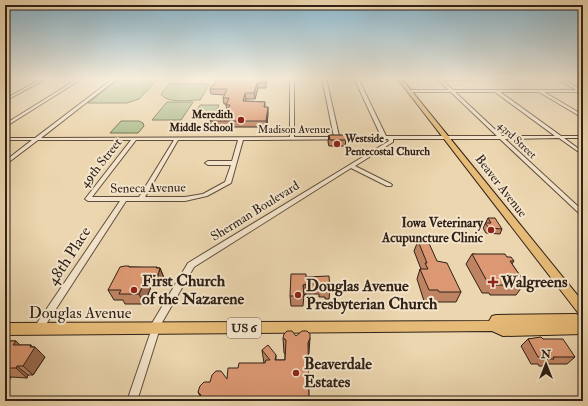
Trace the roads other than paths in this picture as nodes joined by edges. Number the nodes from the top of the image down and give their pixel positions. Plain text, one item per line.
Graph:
1 (51, 97) edge
2 (91, 97) edge
3 (292, 97) edge
4 (328, 97) edge
5 (366, 97) edge
6 (415, 97) edge
7 (457, 97) edge
8 (504, 97) edge
9 (550, 97) edge
10 (583, 117) edge
11 (5, 126) edge
12 (387, 137) junction
13 (446, 137) junction
14 (501, 137) junction
15 (559, 137) junction
16 (583, 137) edge
17 (5, 138) edge
18 (37, 138) junction
19 (135, 138) junction
20 (177, 138) junction
21 (241, 138) junction
22 (292, 138) junction
23 (338, 138) junction
24 (583, 154) edge
25 (5, 163) edge
26 (234, 163) junction
27 (208, 164) dead end
28 (351, 166) junction
29 (390, 185) dead end
30 (91, 199) joint
31 (124, 199) junction
32 (142, 199) junction
33 (583, 214) edge
34 (583, 310) edge
35 (583, 323) edge
36 (492, 326) junction
37 (155, 328) junction
38 (583, 328) edge
39 (5, 329) edge
40 (38, 329) junction
41 (132, 401) edge

1 - 11 street
2 - 18 street
3 - 22 street
4 - 23 street
5 - 12 street
6 - 13 main road, Beaver Avenue
7 - 14 street, 43rd Street
8 - 15 street
9 - 10 street
12 - 13 street, Madison Avenue
12 - 23 street, Madison Avenue
12 - 28 street, Sherman Boulevard
13 - 14 street, Madison Avenue
13 - 34 main road, Beaver Avenue
14 - 15 street, Madison Avenue
14 - 33 street, 43rd Street
15 - 16 street, Madison Avenue
15 - 24 street
17 - 18 street, Madison Avenue
18 - 19 street, Madison Avenue
18 - 25 street
19 - 20 street, Madison Avenue
19 - 30 street, 49th Street
20 - 21 street, Madison Avenue
20 - 32 street
21 - 22 street, Madison Avenue
21 - 26 street, Seneca Avenue
22 - 23 street, Madison Avenue
26 - 27 street
26 - 32 street, Seneca Avenue
28 - 29 street
28 - 37 street, Sherman Boulevard
30 - 31 street, Seneca Avenue
31 - 32 street, Seneca Avenue
31 - 40 street, 48th Place
35 - 36 main road, Douglas Avenue / US 6
36 - 37 main road, Douglas Avenue / US 6
36 - 38 main road, Douglas Avenue / US 6
37 - 40 main road, Douglas Avenue / US 6
37 - 41 street, Sherman Boulevard
39 - 40 main road, Douglas Avenue / US 6

